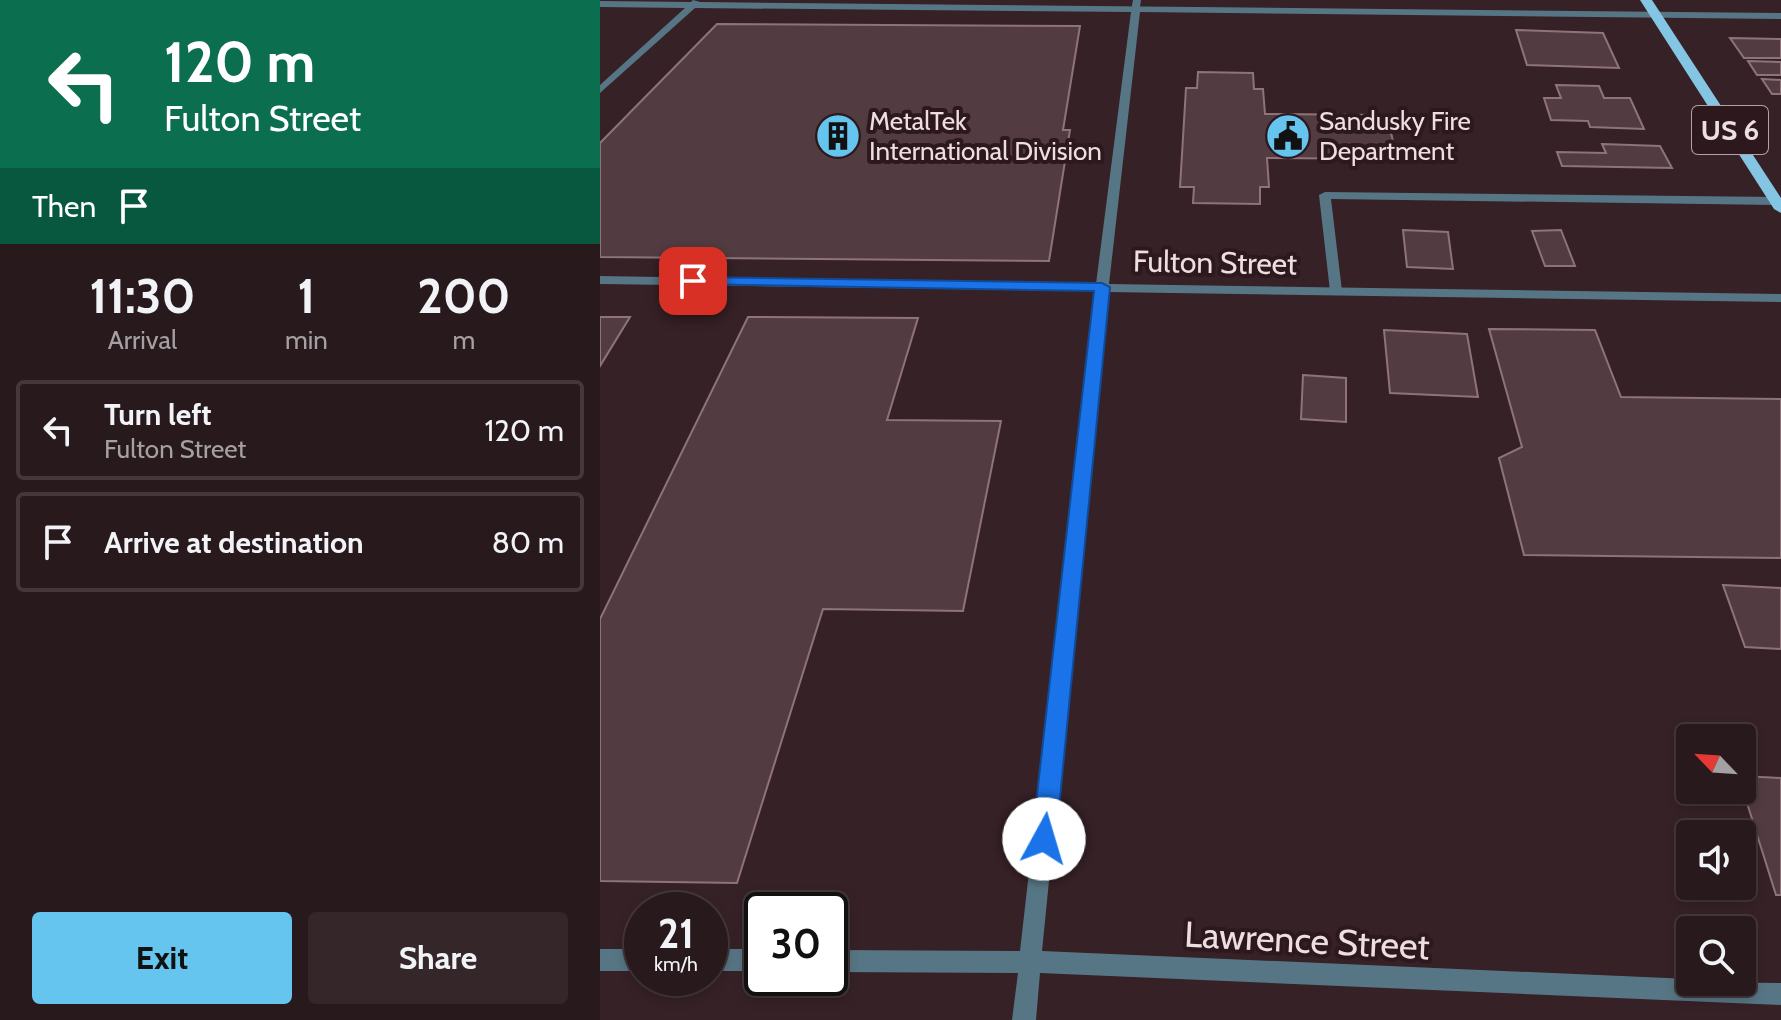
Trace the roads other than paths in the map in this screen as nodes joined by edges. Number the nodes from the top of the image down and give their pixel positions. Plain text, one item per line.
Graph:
1 (1646, 0) edge
2 (696, 3) edge
3 (602, 6) edge
4 (1137, 6) edge
5 (1656, 15) junction
6 (1781, 16) edge
7 (600, 90) edge
8 (1778, 205) edge
9 (600, 280) edge
10 (1102, 287) junction
11 (1336, 291) junction
12 (1781, 298) edge
13 (600, 960) edge
14 (624, 960) edge
15 (848, 961) edge
16 (1031, 962) junction
17 (1781, 994) edge
18 (1024, 1020) edge

1 - 5 main road, US 6
2 - 3 street
2 - 4 street
2 - 7 street
4 - 5 street
4 - 10 street
5 - 6 street
5 - 8 main road, US 6
8 - 11 street
9 - 10 street, Fulton Street
10 - 11 street, Fulton Street
10 - 16 street
11 - 12 street, Fulton Street
13 - 14 street
15 - 16 street, Lawrence Street
16 - 17 street, Lawrence Street
16 - 18 street

